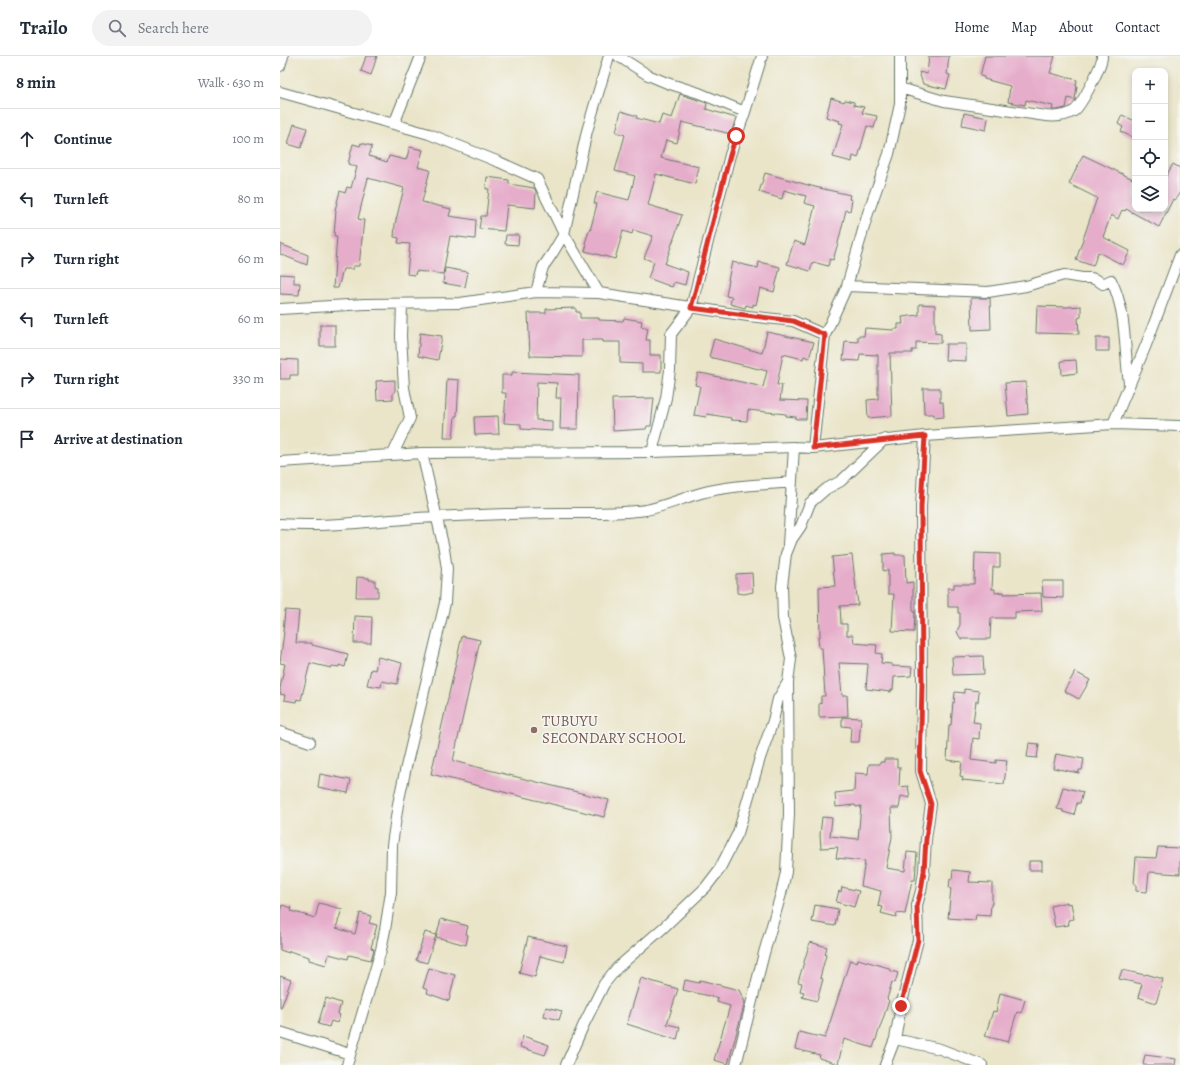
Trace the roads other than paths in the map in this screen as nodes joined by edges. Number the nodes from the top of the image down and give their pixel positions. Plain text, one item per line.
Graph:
1 (283, 56) edge
2 (421, 56) edge
3 (609, 56) edge
4 (618, 56) edge
5 (762, 56) edge
6 (900, 56) edge
7 (1102, 56) edge
8 (280, 66) edge
9 (900, 88) junction
10 (280, 92) edge
11 (745, 112) junction
12 (394, 124) junction
13 (564, 234) junction
14 (1180, 255) edge
15 (847, 286) junction
16 (536, 292) junction
17 (599, 293) junction
18 (402, 304) junction
19 (691, 308) junction
20 (280, 309) edge
21 (825, 335) junction
22 (1129, 383) junction
23 (1113, 424) junction
24 (1180, 426) edge
25 (925, 436) junction
26 (885, 439) junction
27 (794, 447) junction
28 (813, 448) junction
29 (652, 452) junction
30 (422, 453) junction
31 (393, 454) junction
32 (280, 462) edge
33 (792, 482) junction
34 (436, 517) junction
35 (281, 524) edge
36 (788, 548) junction
37 (788, 682) junction
38 (280, 732) edge
39 (310, 742) dead end
40 (280, 1032) edge
41 (894, 1040) junction
42 (350, 1054) junction
43 (347, 1065) edge
44 (566, 1065) edge
45 (736, 1065) edge
46 (885, 1065) edge
47 (982, 1065) edge

1 - 8 street
2 - 12 street
3 - 13 street
4 - 11 street
5 - 11 street
6 - 9 street
7 - 9 street
9 - 15 street
10 - 12 street
11 - 19 street
12 - 13 street
13 - 16 street
13 - 17 street
14 - 22 street
15 - 21 street
15 - 22 street
16 - 17 street
16 - 18 street
17 - 19 street
18 - 20 street
18 - 31 street
19 - 21 street
19 - 29 street
21 - 28 street
22 - 23 street
23 - 24 street
23 - 25 street
25 - 26 street
25 - 41 street
26 - 28 street
26 - 36 street
27 - 28 street
27 - 29 street
27 - 33 street
29 - 30 street
30 - 31 street
30 - 34 street
31 - 32 street
33 - 34 street
33 - 36 street
34 - 35 street
34 - 42 street
36 - 37 street
37 - 44 street
37 - 45 street
38 - 39 street
40 - 42 street
41 - 46 street
41 - 47 street
42 - 43 street

